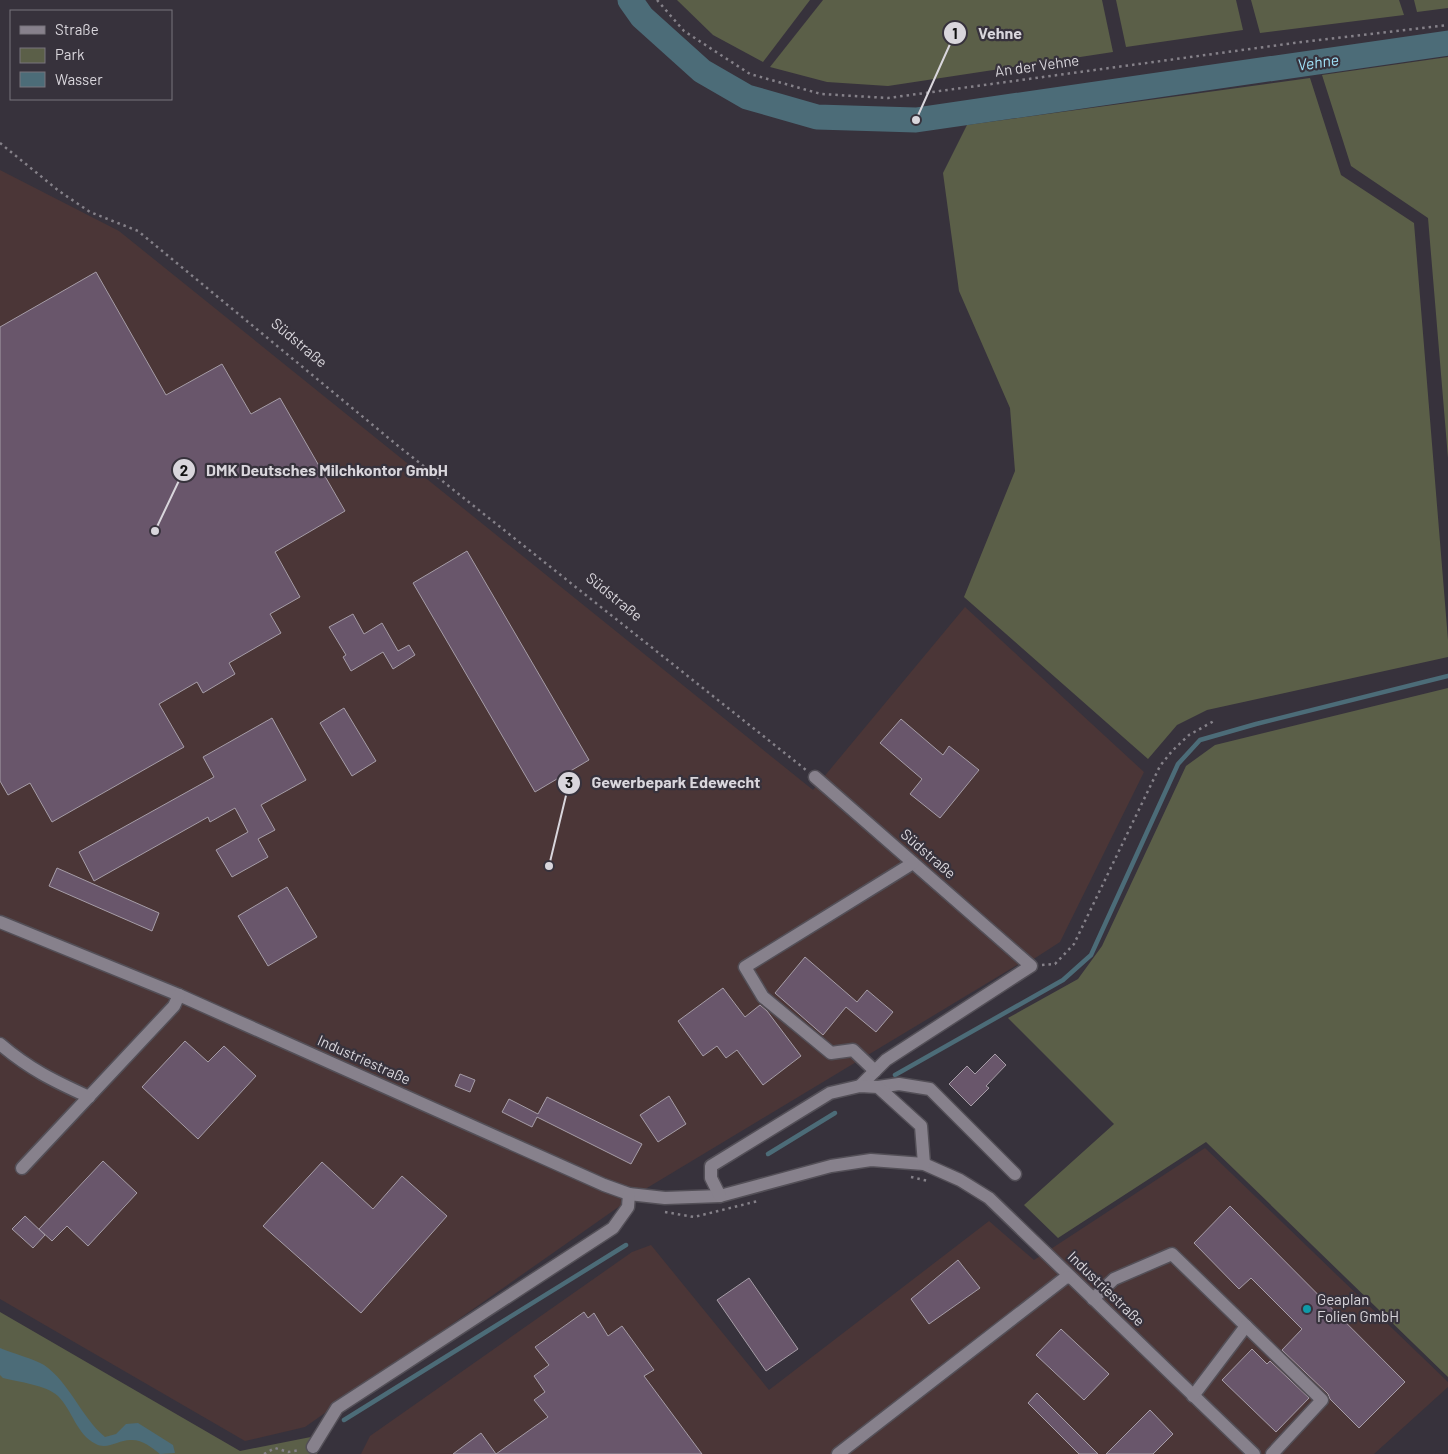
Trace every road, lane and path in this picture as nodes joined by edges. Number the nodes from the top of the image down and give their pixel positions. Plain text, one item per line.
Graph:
1 (657, 0) edge
2 (1448, 24) edge
3 (0, 143) edge
4 (1214, 721) dead end
5 (815, 777) joint
6 (913, 863) junction
7 (0, 922) edge
8 (1031, 966) junction
9 (179, 995) junction
10 (0, 1044) edge
11 (875, 1071) junction
12 (860, 1086) junction
13 (878, 1087) junction
14 (89, 1097) junction
15 (924, 1164) junction
16 (22, 1168) dead end
17 (1015, 1174) dead end
18 (903, 1176) dead end
19 (932, 1182) dead end
20 (629, 1194) junction
21 (720, 1196) junction
22 (761, 1200) dead end
23 (665, 1212) dead end
24 (1070, 1277) junction
25 (1094, 1299) junction
26 (1246, 1326) junction
27 (1194, 1396) junction
28 (313, 1447) joint
29 (264, 1454) edge
30 (838, 1454) edge
31 (1254, 1454) edge
32 (1272, 1454) edge

1 - 2 path, An der Vehne
3 - 5 path, Südstraße
4 - 8 path
5 - 6 street, Südstraße
6 - 8 street, Südstraße
6 - 11 street
7 - 9 street, Industriestraße
8 - 11 street
9 - 14 street
9 - 20 street, Industriestraße
10 - 14 street
11 - 12 street
12 - 13 street
12 - 21 street
13 - 15 street
13 - 17 street
14 - 16 street
15 - 21 street, Industriestraße
15 - 24 street, Industriestraße
18 - 19 path
20 - 21 street, Industriestraße
20 - 28 street
22 - 23 path
24 - 25 street, Industriestraße
24 - 30 street
25 - 26 street
25 - 27 street, Industriestraße
26 - 27 street
26 - 32 street
27 - 31 street, Industriestraße
28 - 29 path

